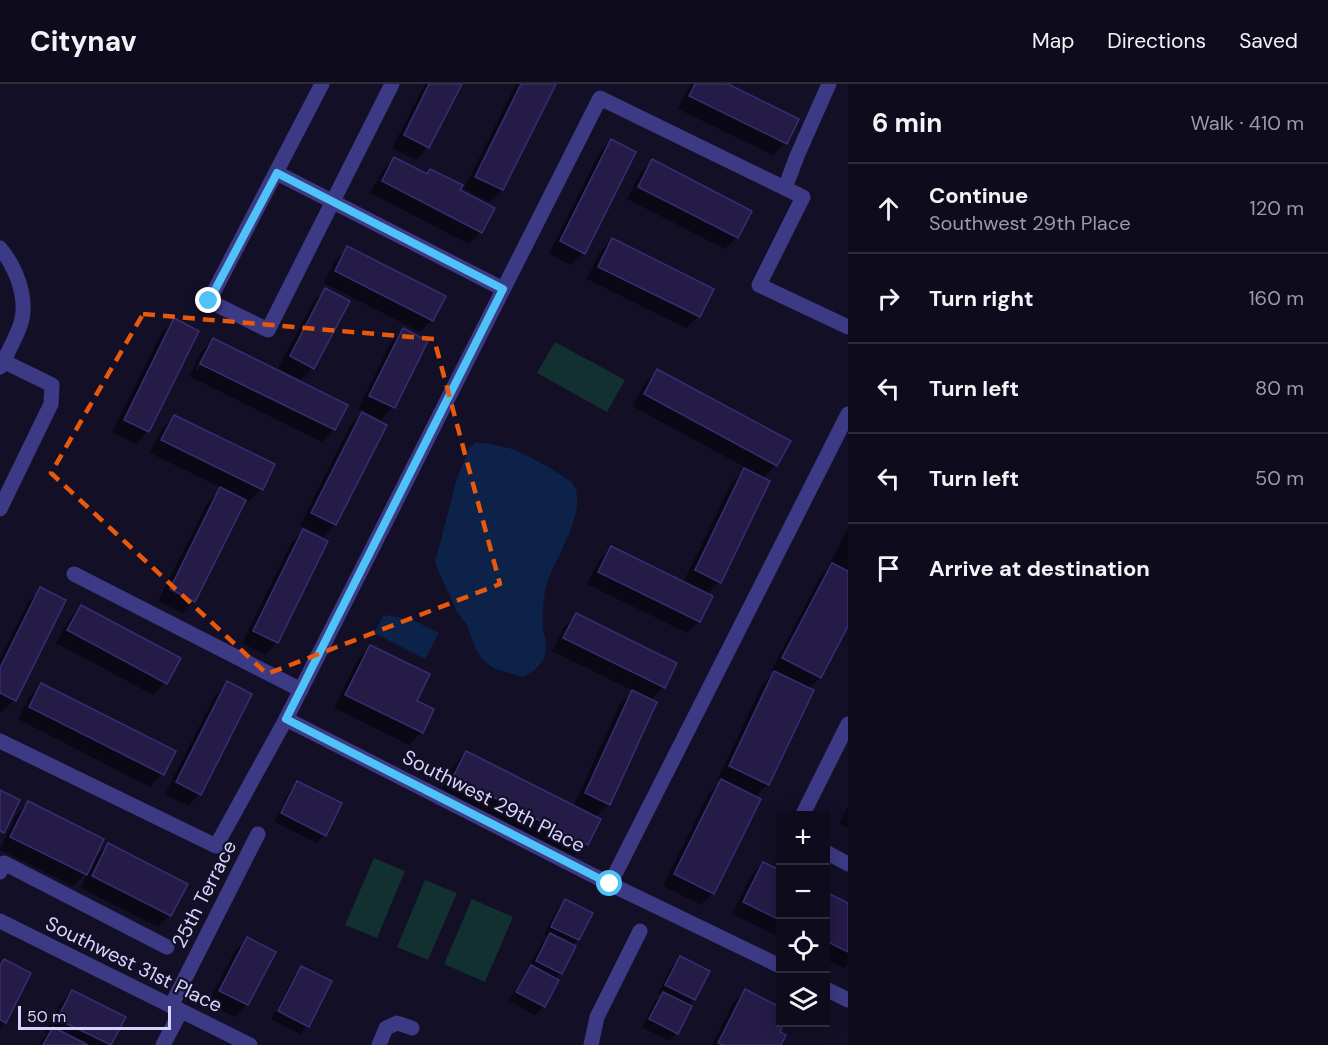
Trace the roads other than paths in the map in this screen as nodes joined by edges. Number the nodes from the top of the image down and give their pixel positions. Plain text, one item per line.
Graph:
1 (322, 84) edge
2 (392, 84) edge
3 (829, 84) edge
4 (277, 173) junction
5 (784, 188) junction
6 (333, 202) junction
7 (0, 248) edge
8 (503, 289) junction
9 (848, 327) edge
10 (2, 364) edge
11 (848, 414) edge
12 (0, 509) edge
13 (74, 574) dead end
14 (301, 690) junction
15 (286, 719) junction
16 (848, 724) edge
17 (0, 741) edge
18 (804, 811) edge
19 (258, 834) dead end
20 (830, 855) edge
21 (848, 864) edge
22 (0, 873) edge
23 (610, 884) junction
24 (0, 921) edge
25 (640, 931) dead end
26 (167, 947) dead end
27 (776, 964) edge
28 (830, 991) edge
29 (848, 1000) edge
30 (176, 1008) junction
31 (412, 1028) dead end
32 (163, 1045) edge
33 (250, 1045) edge
34 (379, 1045) edge
35 (591, 1045) edge

1 - 4 street
2 - 6 street
3 - 5 street
4 - 6 street
4 - 6 street
5 - 8 street
5 - 9 street
6 - 8 street
7 - 10 street
8 - 14 street
10 - 12 street
11 - 23 street
13 - 14 street
14 - 15 street
15 - 17 street
15 - 23 street, Southwest 29th Place
16 - 18 street
19 - 30 street, 25th Terrace
20 - 21 street
22 - 26 street
23 - 27 street, Southwest 29th Place
24 - 30 street, Southwest 31st Place
25 - 35 street
28 - 29 street
30 - 32 street, 25th Terrace
30 - 33 street, Southwest 31st Place
31 - 34 street

